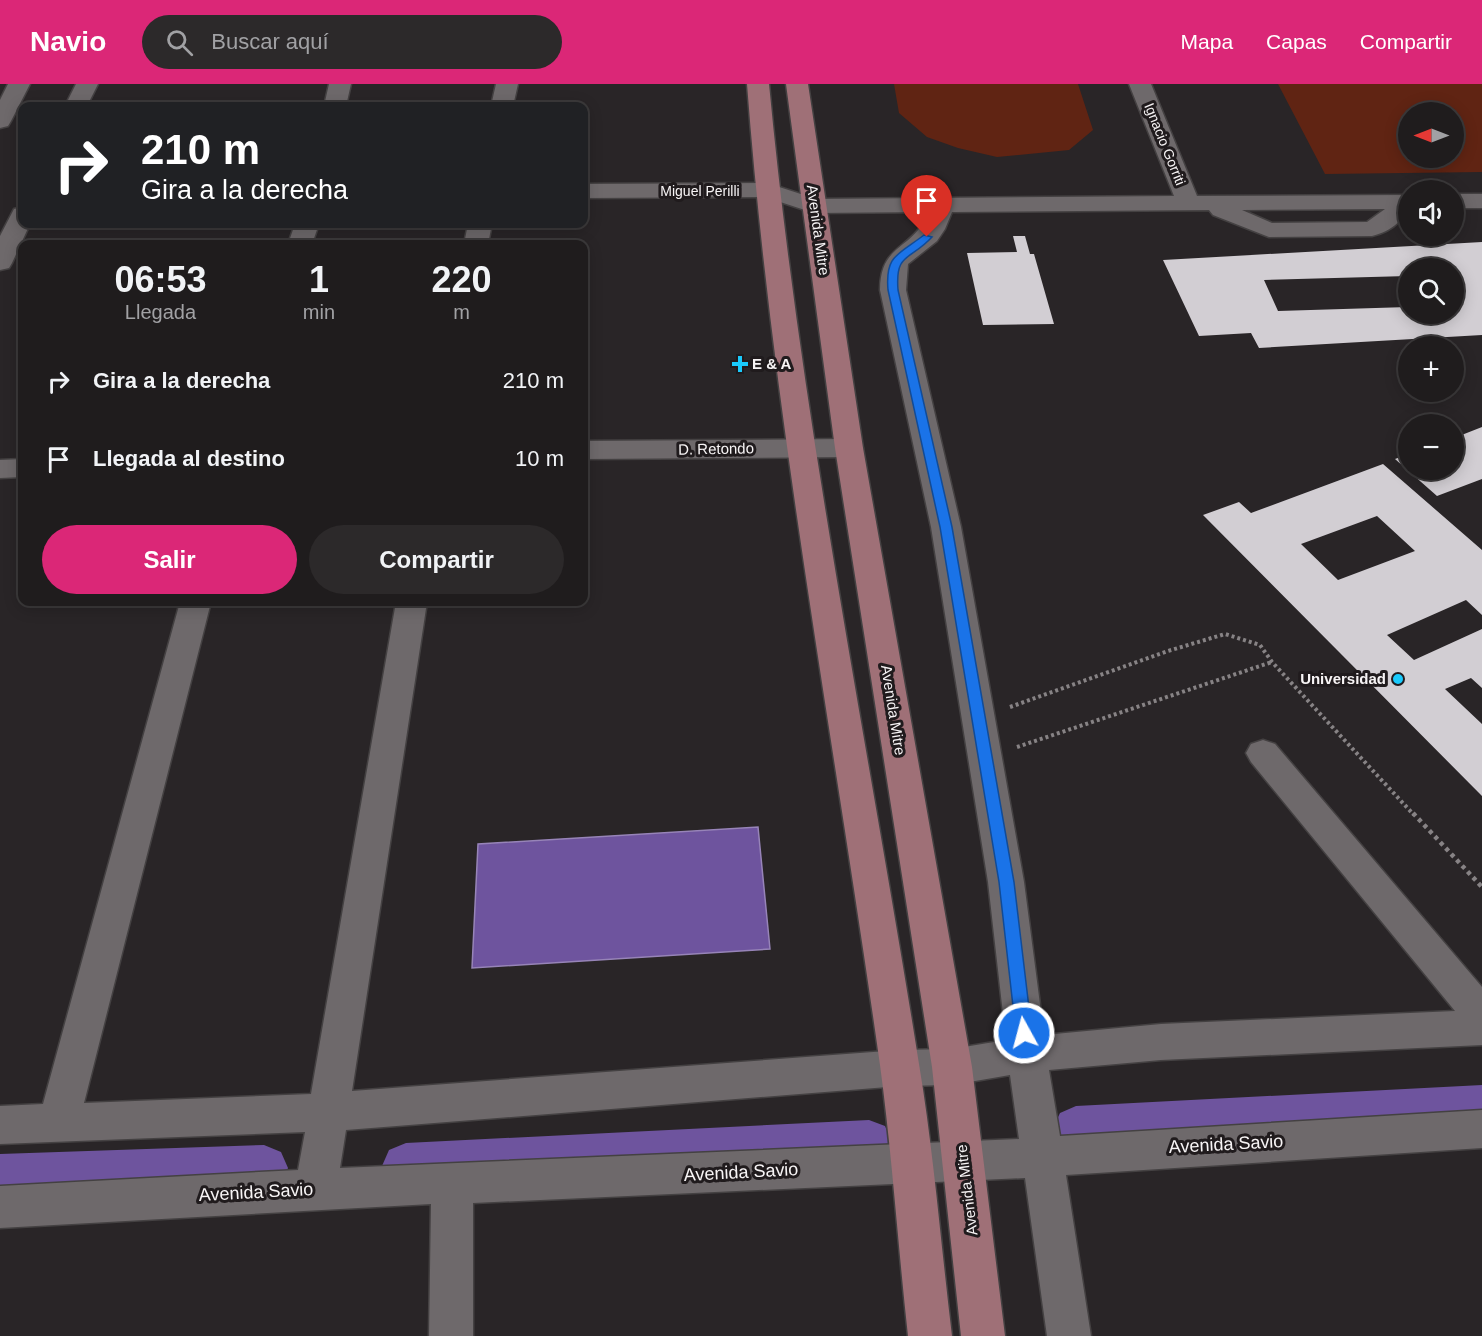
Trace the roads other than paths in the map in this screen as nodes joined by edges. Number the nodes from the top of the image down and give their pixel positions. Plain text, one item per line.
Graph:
1 (19, 84) edge
2 (87, 84) edge
3 (340, 84) edge
4 (507, 84) edge
5 (758, 84) edge
6 (797, 84) edge
7 (1140, 84) edge
8 (78, 102) edge
9 (336, 102) edge
10 (503, 102) edge
11 (0, 121) edge
12 (767, 190) junction
13 (588, 191) edge
14 (0, 201) edge
15 (18, 201) edge
16 (1464, 201) edge
17 (1482, 201) edge
18 (1200, 205) junction
19 (814, 206) junction
20 (942, 206) junction
21 (1398, 210) edge
22 (18, 223) edge
23 (0, 262) edge
24 (800, 448) junction
25 (849, 448) junction
26 (588, 450) edge
27 (18, 468) edge
28 (0, 469) edge
29 (194, 606) edge
30 (410, 606) edge
31 (1263, 753) dead end
32 (1482, 1015) edge
33 (1482, 1027) edge
34 (1027, 1054) junction
35 (952, 1067) junction
36 (900, 1068) junction
37 (328, 1112) junction
38 (58, 1123) junction
39 (0, 1125) edge
40 (1482, 1129) edge
41 (1042, 1155) junction
42 (963, 1162) junction
43 (910, 1164) junction
44 (452, 1185) junction
45 (316, 1189) junction
46 (0, 1207) edge
47 (451, 1336) edge
48 (930, 1336) edge
49 (983, 1336) edge
50 (1069, 1336) edge

1 - 11 street
2 - 8 street
3 - 9 street
4 - 10 street
5 - 12 main road
6 - 19 main road, Avenida Mitre
7 - 18 street, Ignacio Gorriti
12 - 13 street, Miguel Perilli
12 - 19 street, Miguel Perilli
12 - 24 main road
14 - 15 street
16 - 17 street
18 - 20 street, Miguel Perilli
18 - 21 street
19 - 20 street, Miguel Perilli
19 - 25 main road, Avenida Mitre
20 - 34 street
22 - 23 street
24 - 25 street, D. Retondo
24 - 26 street, D. Retondo
24 - 36 main road
25 - 35 main road, Avenida Mitre
27 - 28 street
29 - 38 street
30 - 37 street
31 - 32 street
33 - 34 street
34 - 35 street
34 - 41 street
35 - 36 street
35 - 42 main road, Avenida Mitre
36 - 37 street
36 - 43 main road
37 - 38 street
37 - 45 street
38 - 39 street
40 - 41 street, Avenida Savio
41 - 42 street, Avenida Savio
41 - 50 street
42 - 43 street, Avenida Savio
42 - 49 main road, Avenida Mitre
43 - 44 street, Avenida Savio
43 - 48 main road
44 - 45 street, Avenida Savio
44 - 47 street
45 - 46 street, Avenida Savio

